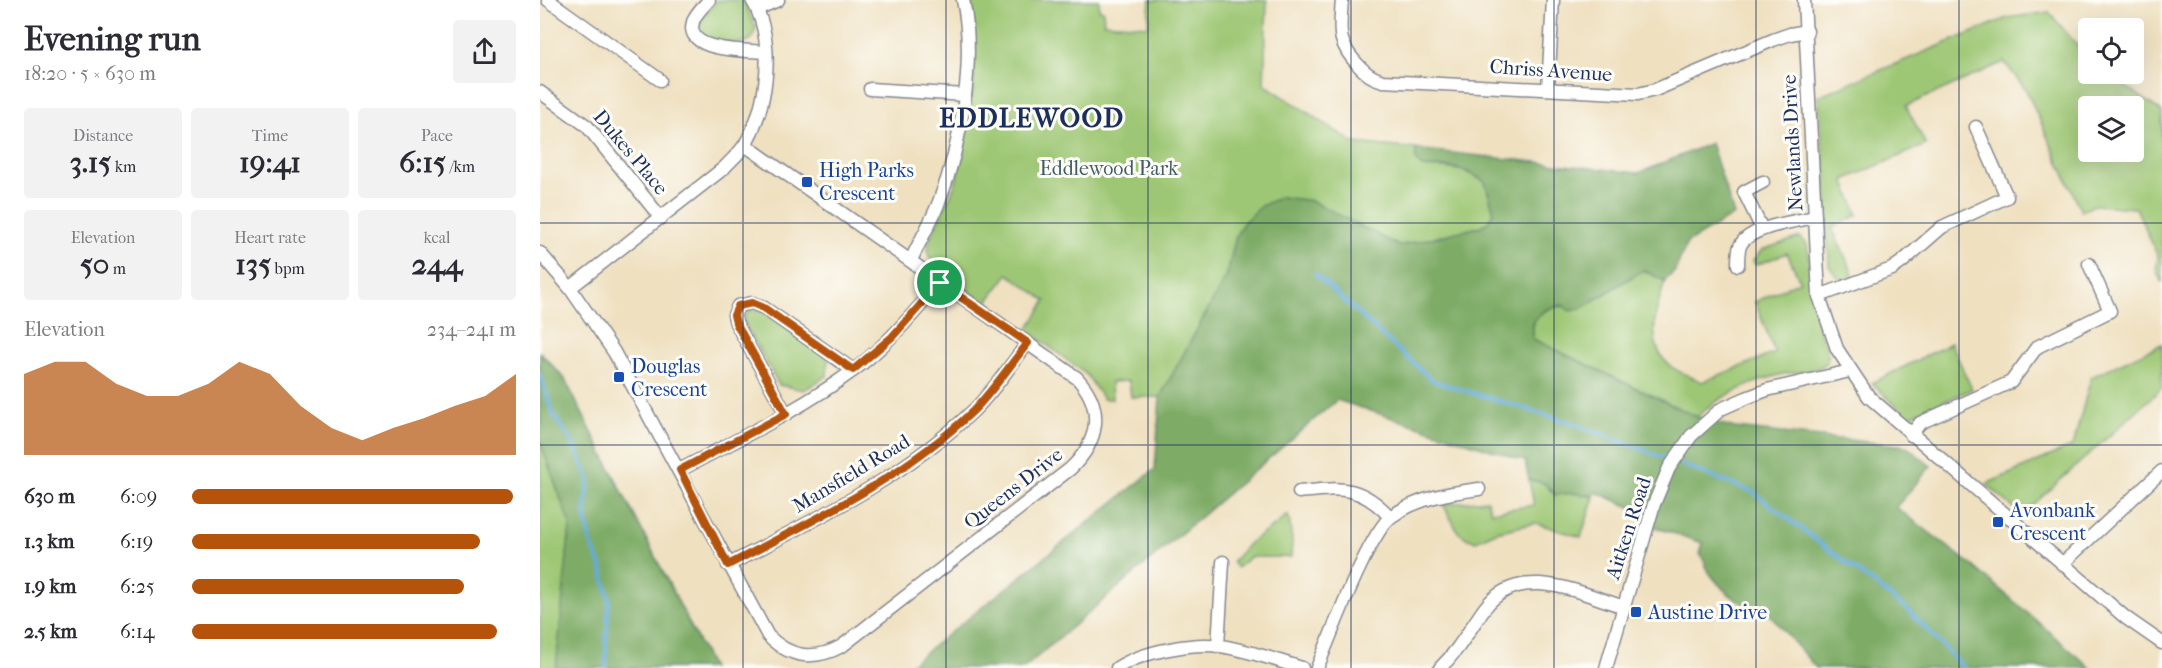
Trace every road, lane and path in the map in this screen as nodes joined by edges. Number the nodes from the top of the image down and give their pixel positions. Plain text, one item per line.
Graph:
1 (547, 0) edge
2 (709, 0) edge
3 (778, 0) edge
4 (963, 0) edge
5 (1342, 0) edge
6 (1553, 0) edge
7 (1804, 0) edge
8 (755, 4) edge
9 (540, 6) edge
10 (1807, 32) junction
11 (766, 52) junction
12 (660, 80) dead end
13 (870, 89) dead end
14 (1548, 89) junction
15 (540, 92) edge
16 (964, 95) junction
17 (1976, 127) dead end
18 (745, 145) junction
19 (1763, 182) dead end
20 (1815, 217) junction
21 (661, 218) junction
22 (1762, 229) junction
23 (540, 253) edge
24 (911, 260) junction
25 (2090, 264) dead end
26 (1738, 265) dead end
27 (940, 283) junction
28 (570, 288) junction
29 (1819, 290) junction
30 (1028, 343) junction
31 (853, 370) junction
32 (1850, 371) junction
33 (786, 414) junction
34 (1911, 435) junction
35 (680, 470) junction
36 (2162, 471) edge
37 (1479, 489) dead end
38 (1299, 492) dead end
39 (1389, 517) junction
40 (1223, 562) dead end
41 (2062, 564) junction
42 (728, 565) junction
43 (1624, 607) junction
44 (2162, 644) edge
45 (1218, 646) junction
46 (1117, 668) edge
47 (1302, 668) edge
48 (1317, 668) edge
49 (1440, 668) edge
50 (1606, 668) edge

1 - 9 street
1 - 12 street
2 - 11 street
3 - 8 street
4 - 16 street
5 - 14 street, Chriss Avenue
6 - 14 street
7 - 10 street, Newlands Drive
8 - 11 street
10 - 14 street, Chriss Avenue
10 - 20 street, Newlands Drive
11 - 18 street
13 - 16 street
15 - 21 street, Dukes Place
16 - 24 street
17 - 29 street
18 - 21 street
18 - 24 street, Queens Drive
19 - 22 street
20 - 22 street
20 - 29 street, Newlands Drive
21 - 28 street
22 - 26 street
23 - 28 street
24 - 27 street, Queens Drive
25 - 34 street
27 - 30 street, Queens Drive
27 - 31 street
28 - 35 street
29 - 32 street, Newlands Drive
30 - 42 street, Mansfield Road
30 - 42 street, Queens Drive
31 - 33 street
31 - 33 street
32 - 34 street, Newlands Drive
32 - 43 street, Aitken Road
33 - 35 street
34 - 41 street, Newlands Drive
35 - 42 street
36 - 41 street
37 - 39 street
38 - 39 street
39 - 48 street
40 - 45 street
41 - 44 street, Newlands Drive
43 - 49 street
43 - 50 street, Aitken Road
45 - 46 street
45 - 47 street

